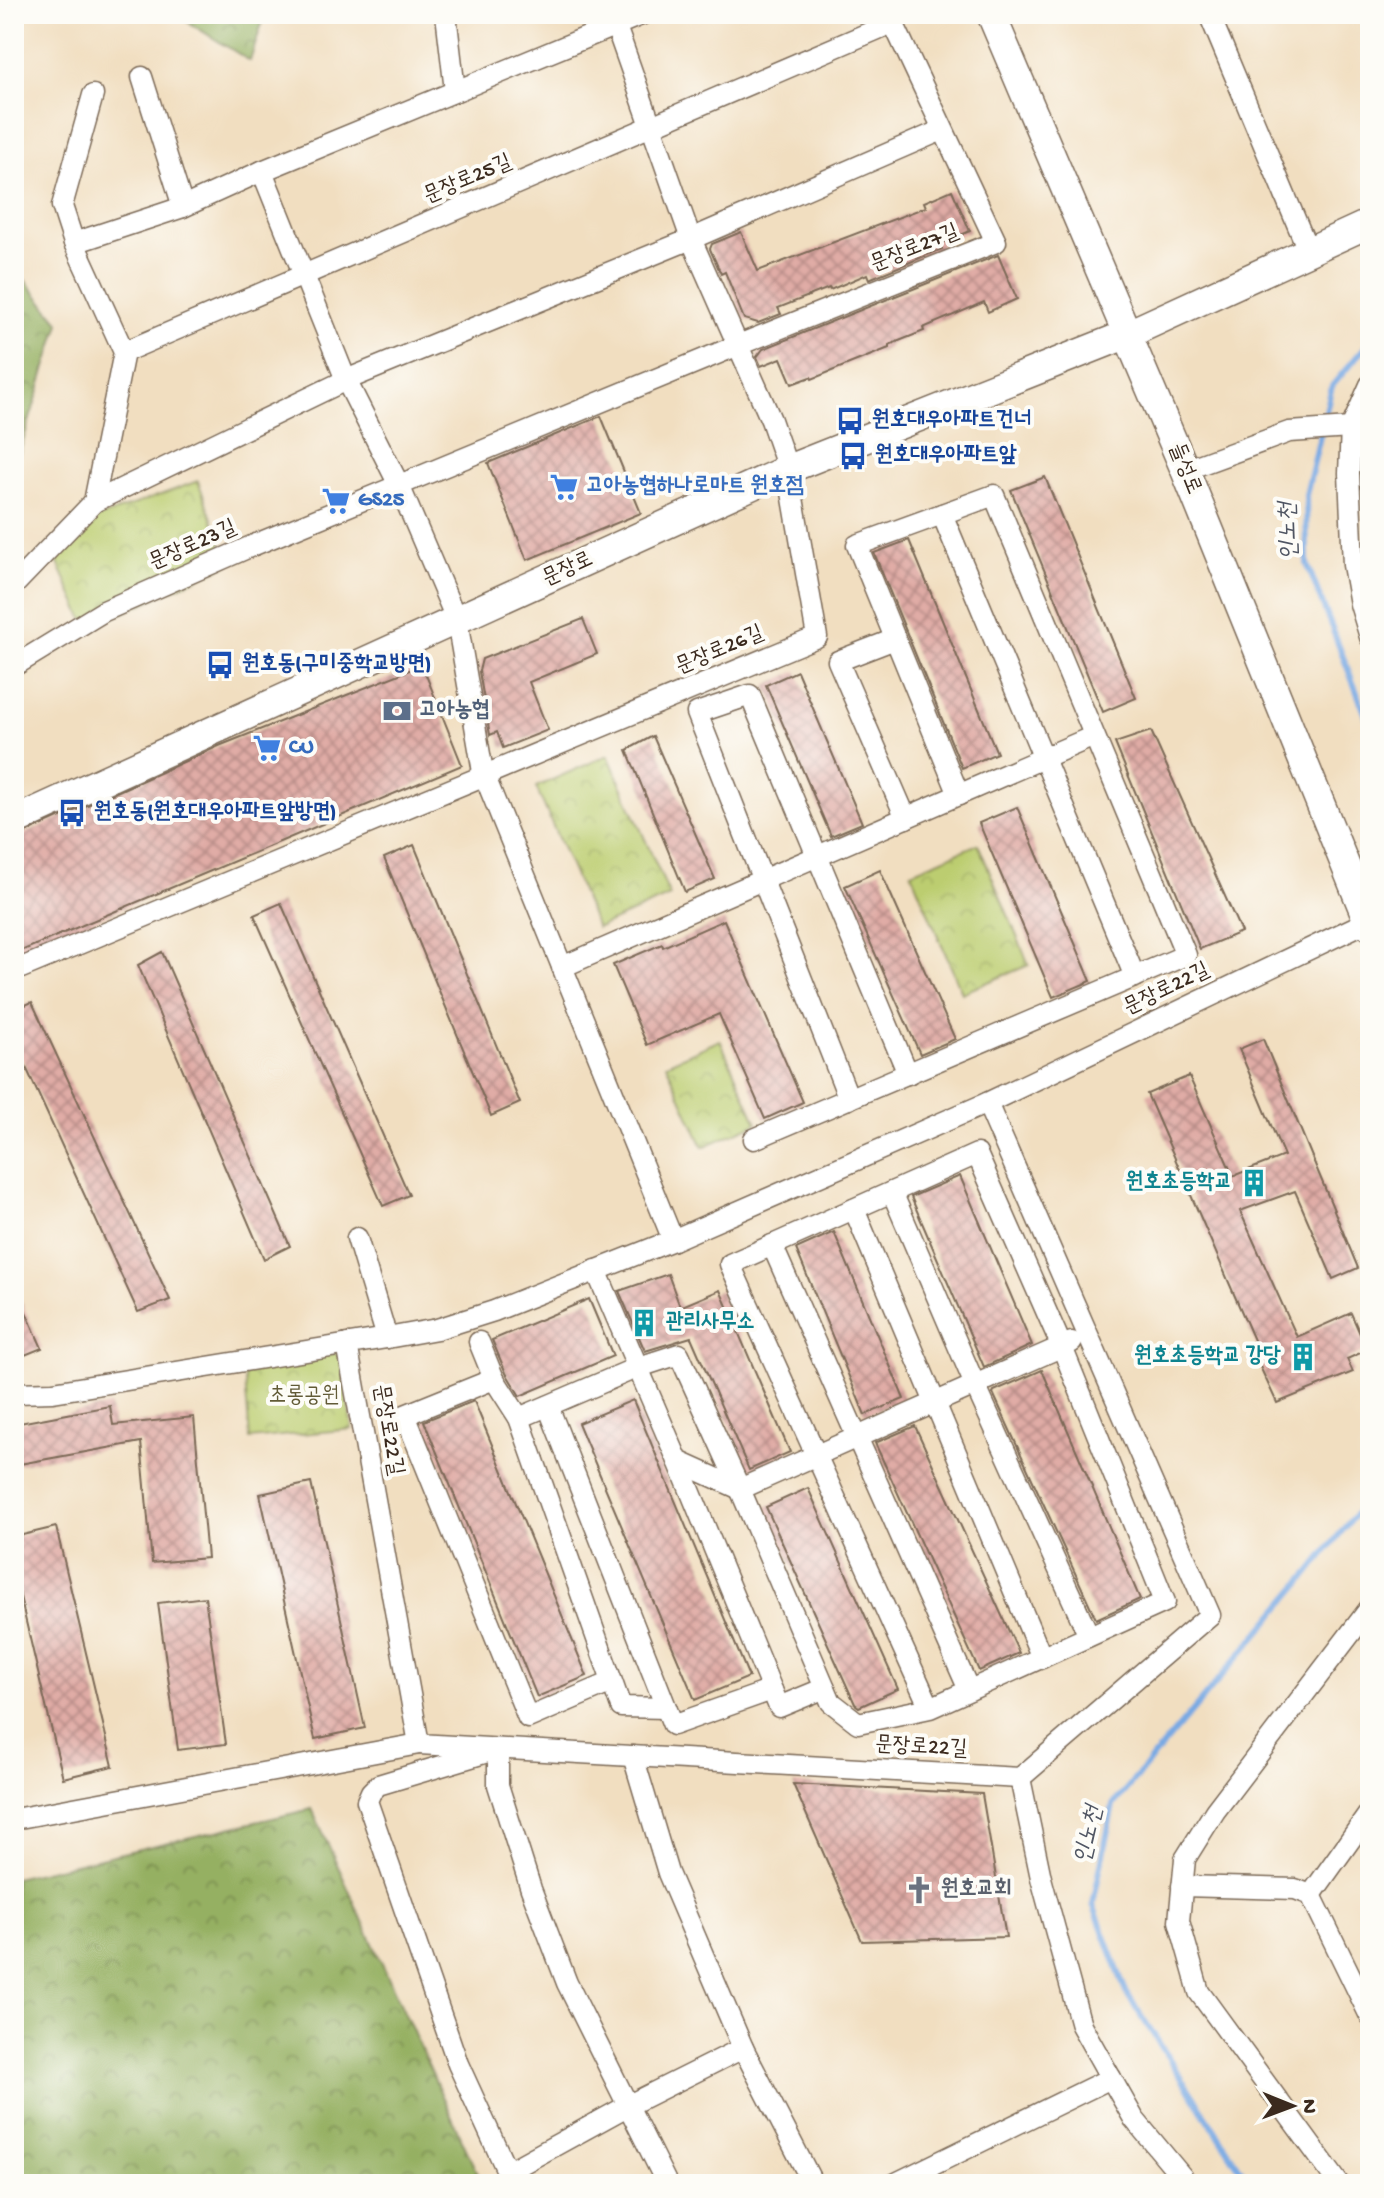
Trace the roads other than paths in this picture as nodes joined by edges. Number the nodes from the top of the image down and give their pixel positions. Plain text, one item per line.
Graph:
1 (446, 14) edge
2 (643, 14) edge
3 (991, 14) edge
4 (1209, 14) edge
5 (891, 19) edge
6 (614, 20) edge
7 (142, 77) dead end
8 (455, 91) junction
9 (93, 95) dead end
10 (650, 128) junction
11 (942, 130) junction
12 (262, 171) junction
13 (183, 207) junction
14 (1370, 223) edge
15 (691, 239) junction
16 (74, 243) junction
17 (1308, 250) junction
18 (305, 276) junction
19 (1128, 334) junction
20 (736, 346) junction
21 (124, 352) junction
22 (346, 380) junction
23 (1370, 385) edge
24 (1343, 428) junction
25 (788, 469) junction
26 (1185, 470) junction
27 (399, 485) junction
28 (94, 502) junction
29 (942, 514) junction
30 (14, 585) edge
31 (457, 621) junction
32 (1370, 637) edge
33 (895, 639) junction
34 (14, 666) edge
35 (1094, 736) junction
36 (1044, 758) junction
37 (485, 775) junction
38 (959, 795) junction
39 (17, 813) edge
40 (906, 818) junction
41 (817, 856) junction
42 (763, 880) junction
43 (1369, 924) edge
44 (562, 967) junction
45 (14, 971) edge
46 (1135, 977) junction
47 (908, 1074) junction
48 (849, 1099) junction
49 (987, 1103) junction
50 (754, 1139) dead end
51 (892, 1192) junction
52 (854, 1209) junction
53 (357, 1238) dead end
54 (673, 1240) junction
55 (772, 1245) junction
56 (596, 1270) junction
57 (1088, 1335) junction
58 (387, 1338) junction
59 (479, 1342) dead end
60 (347, 1344) junction
61 (1062, 1347) junction
62 (636, 1368) junction
63 (494, 1379) junction
64 (975, 1385) junction
65 (14, 1393) edge
66 (935, 1403) junction
67 (548, 1406) junction
68 (519, 1418) junction
69 (856, 1438) junction
70 (815, 1456) junction
71 (678, 1461) junction
72 (740, 1489) junction
73 (1370, 1608) edge
74 (1089, 1636) junction
75 (1042, 1658) junction
76 (612, 1682) junction
77 (825, 1688) junction
78 (772, 1690) junction
79 (969, 1690) junction
80 (666, 1708) junction
81 (930, 1708) junction
82 (419, 1744) junction
83 (498, 1749) junction
84 (633, 1756) junction
85 (1020, 1778) junction
86 (1370, 1812) edge
87 (14, 1819) edge
88 (1182, 1886) junction
89 (1311, 1895) junction
90 (1370, 2016) edge
91 (743, 2048) junction
92 (1111, 2078) junction
93 (629, 2105) junction
94 (510, 2178) edge
95 (1185, 2183) edge
96 (667, 2184) edge
97 (813, 2184) edge
98 (894, 2184) edge
99 (1339, 2184) edge

1 - 8 street
2 - 6 street
3 - 19 street, 들성로
4 - 17 street
5 - 10 street, 문장로27길
5 - 11 street, 문장로27길
6 - 8 street
6 - 10 street
7 - 13 street
8 - 12 street
9 - 16 street
10 - 15 street
10 - 18 street, 문장로25길
11 - 15 street
11 - 20 street, 문장로27길
12 - 13 street
12 - 18 street
13 - 16 street
14 - 17 street, 문장로
15 - 20 street
15 - 22 street
16 - 21 street
17 - 19 street, 문장로
18 - 21 street
18 - 22 street
19 - 25 street, 문장로
19 - 26 street, 들성로
20 - 25 street
20 - 27 street
21 - 28 street
22 - 27 street
22 - 28 street
23 - 24 street
24 - 26 street
24 - 32 street
25 - 31 street, 문장로
25 - 37 street, 문장로26길
26 - 43 street, 들성로
27 - 31 street
27 - 34 street, 문장로23길
28 - 30 street
29 - 33 street
29 - 35 street
29 - 36 street
31 - 37 street
31 - 39 street, 문장로
33 - 38 street
33 - 40 street
35 - 36 street
35 - 46 street
36 - 38 street
36 - 46 street
37 - 44 street
37 - 45 street
38 - 40 street
40 - 41 street
41 - 42 street
41 - 42 street
41 - 47 street
42 - 44 street
42 - 48 street
43 - 49 street, 문장로22길
44 - 54 street
46 - 47 street
47 - 48 street
48 - 50 street
49 - 54 street, 문장로22길
49 - 57 street
51 - 52 street
51 - 61 street
51 - 64 street
52 - 55 street
52 - 66 street
53 - 58 street
54 - 56 street, 문장로22길
55 - 69 street
55 - 70 street
56 - 58 street, 문장로22길
56 - 62 street
57 - 61 street
57 - 85 street
58 - 60 street, 문장로22길
59 - 63 street
60 - 65 street, 문장로22길
60 - 82 street, 문장로22길
61 - 64 street
61 - 74 street
62 - 67 street
62 - 71 street
62 - 72 street
63 - 68 street
63 - 76 street
64 - 66 street
64 - 74 street
66 - 69 street
66 - 75 street
67 - 68 street
67 - 80 street
68 - 76 street
69 - 70 street
69 - 79 street
70 - 72 street
70 - 81 street
71 - 72 street
71 - 78 street
72 - 77 street
73 - 88 street
74 - 75 street
75 - 79 street
76 - 80 street
77 - 78 street
77 - 81 street
78 - 80 street
79 - 81 street
82 - 83 street, 문장로22길
82 - 87 street
83 - 84 street, 문장로22길
83 - 93 street
83 - 94 street
84 - 85 street, 문장로22길
84 - 91 street
85 - 92 street
86 - 89 street
88 - 89 street
88 - 99 street
89 - 90 street
91 - 93 street
91 - 97 street
92 - 95 street
92 - 98 street
93 - 94 street
93 - 96 street

